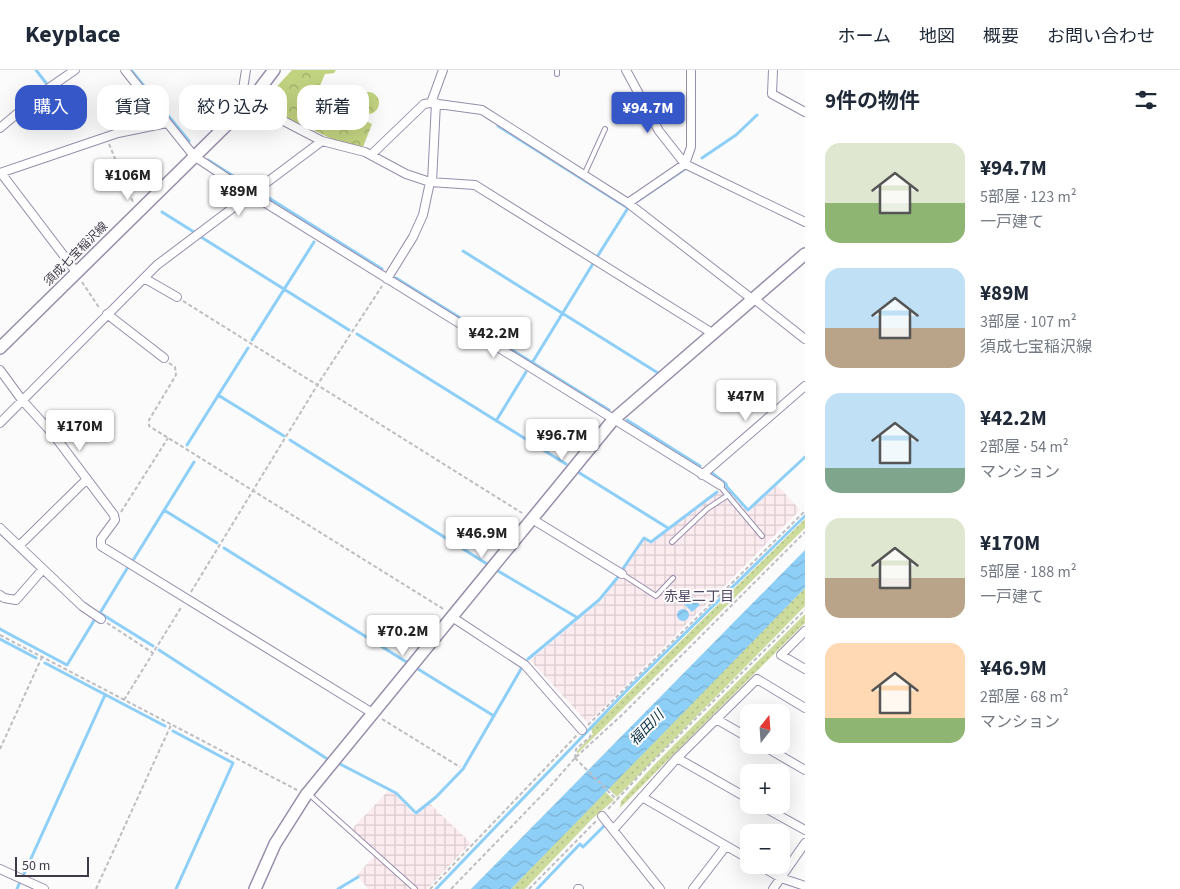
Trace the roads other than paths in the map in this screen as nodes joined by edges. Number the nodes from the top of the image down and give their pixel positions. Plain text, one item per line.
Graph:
1 (75, 70) edge
2 (124, 70) edge
3 (246, 70) edge
4 (274, 70) edge
5 (443, 70) edge
6 (626, 70) edge
7 (691, 70) edge
8 (773, 70) edge
9 (136, 85) edge
10 (244, 85) edge
11 (263, 85) edge
12 (433, 103) junction
13 (805, 112) edge
14 (287, 121) edge
15 (169, 125) edge
16 (0, 128) edge
17 (605, 129) dead end
18 (139, 130) edge
19 (221, 130) edge
20 (322, 141) junction
21 (371, 155) junction
22 (194, 156) junction
23 (685, 164) junction
24 (0, 173) edge
25 (584, 175) junction
26 (431, 182) junction
27 (251, 194) junction
28 (628, 203) junction
29 (805, 222) edge
30 (805, 254) edge
31 (76, 273) junction
32 (144, 278) junction
33 (387, 279) junction
34 (177, 297) road end
35 (752, 299) junction
36 (106, 315) junction
37 (712, 333) junction
38 (805, 339) edge
39 (0, 348) edge
40 (164, 358) road end
41 (0, 370) edge
42 (805, 386) edge
43 (22, 400) junction
44 (613, 420) junction
45 (0, 423) edge
46 (702, 475) junction
47 (86, 480) junction
48 (720, 485) joint
49 (728, 495) junction
50 (532, 519) junction
51 (0, 528) edge
52 (762, 536) dead end
53 (672, 542) dead end
54 (19, 546) junction
55 (43, 569) junction
56 (622, 574) joint
57 (673, 578) dead end
58 (0, 595) edge
59 (452, 616) junction
60 (101, 619) road end
61 (805, 631) edge
62 (805, 669) edge
63 (805, 708) edge
64 (374, 714) junction
65 (716, 719) junction
66 (586, 731) road end
67 (740, 733) edge
68 (777, 754) edge
69 (677, 758) junction
70 (805, 770) edge
71 (740, 793) edge
72 (307, 794) junction
73 (642, 798) junction
74 (776, 814) edge
75 (602, 816) road end
76 (613, 830) junction
77 (805, 830) edge
78 (805, 843) edge
79 (726, 846) junction
80 (740, 854) edge
81 (0, 869) edge
82 (774, 874) edge
83 (781, 878) junction
84 (805, 886) edge
85 (44, 889) edge
86 (255, 889) edge
87 (415, 889) edge
88 (660, 889) edge
89 (693, 889) edge
90 (773, 889) edge

1 - 16 street
2 - 9 street
3 - 10 street
4 - 11 street, 須成七宝稲沢線
5 - 12 street
6 - 23 street
7 - 23 street
8 - 13 street
12 - 21 street
12 - 25 street
12 - 26 street
14 - 20 street
15 - 22 street
17 - 25 lane
18 - 24 street
19 - 22 street, 須成七宝稲沢線
20 - 21 street
20 - 27 street
21 - 26 street
22 - 27 street
22 - 31 street, 須成七宝稲沢線
23 - 28 street
23 - 29 street
24 - 31 street
25 - 28 street
26 - 33 street
26 - 37 street
27 - 32 street
27 - 33 street
28 - 35 street
30 - 35 street
31 - 39 street, 須成七宝稲沢線
32 - 34 street
32 - 36 street
33 - 44 street
35 - 37 street
35 - 38 street
36 - 40 street
36 - 43 street
37 - 44 street
41 - 43 street
42 - 46 street
43 - 45 street
43 - 47 street
44 - 46 street
44 - 50 street
46 - 48 street
47 - 54 street
47 - 64 street
48 - 49 lane
49 - 52 lane
49 - 53 lane
50 - 56 street
50 - 59 street
51 - 54 street
54 - 55 street
55 - 58 street
55 - 60 street
56 - 57 lane
59 - 64 street
59 - 66 street
61 - 62 street
63 - 65 street
64 - 72 street
65 - 67 street
65 - 69 street
68 - 70 street
69 - 71 street
69 - 73 street
72 - 86 street
72 - 87 lane
73 - 76 street
73 - 79 street
74 - 77 street
75 - 76 street
76 - 88 street
78 - 83 street
79 - 80 street
79 - 89 street
81 - 85 street
82 - 83 street
83 - 84 street
83 - 90 street

